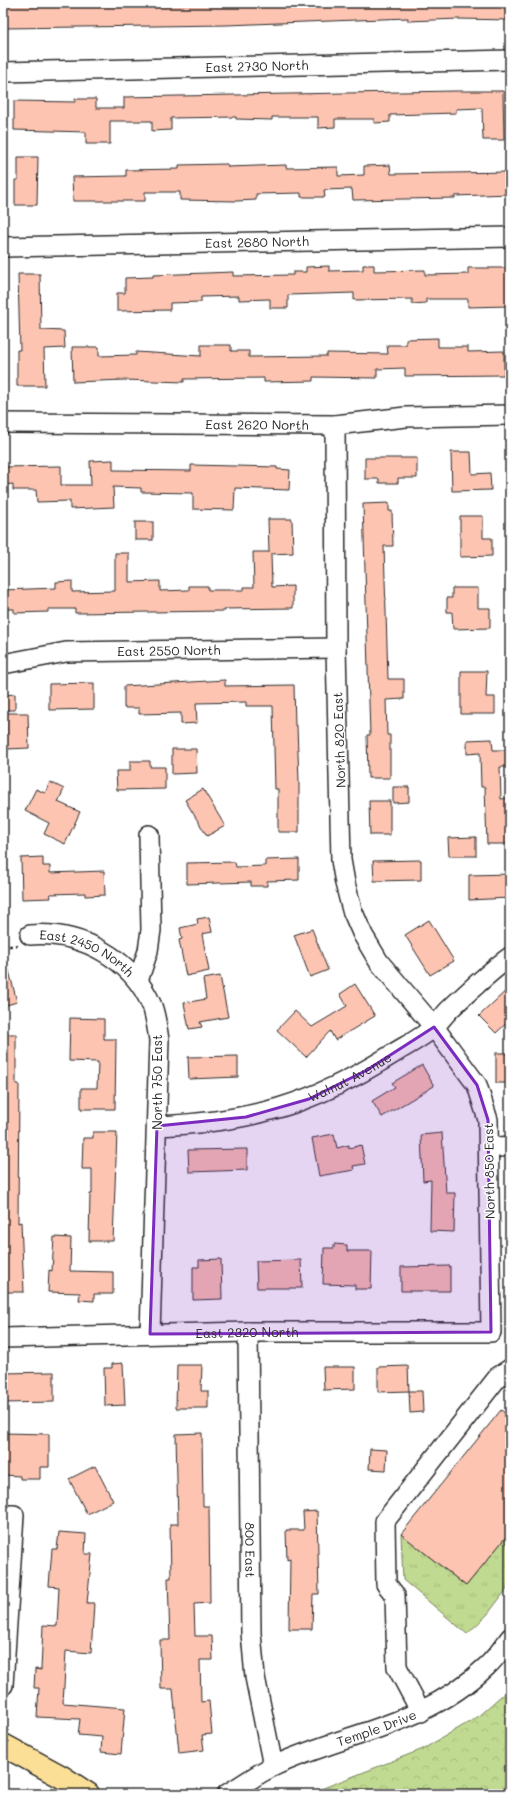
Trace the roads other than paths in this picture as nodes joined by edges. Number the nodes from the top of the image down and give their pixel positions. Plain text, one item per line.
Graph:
1 (510, 60) edge
2 (3, 72) edge
3 (510, 237) edge
4 (3, 247) edge
5 (510, 415) edge
6 (3, 423) edge
7 (335, 425) junction
8 (336, 648) junction
9 (3, 664) edge
10 (149, 835) dead end
11 (30, 935) dead end
12 (510, 957) edge
13 (138, 981) junction
14 (434, 1027) junction
15 (157, 1126) junction
16 (510, 1146) edge
17 (490, 1148) junction
18 (248, 1332) junction
19 (491, 1332) joint
20 (150, 1334) junction
21 (3, 1338) edge
22 (510, 1369) edge
23 (9, 1514) edge
24 (510, 1638) edge
25 (3, 1685) edge
26 (421, 1712) junction
27 (3, 1745) edge
28 (273, 1766) junction
29 (88, 1794) edge
30 (227, 1794) edge

1 - 2 street, East 2730 North
3 - 4 street, East 2680 North
5 - 7 street, East 2620 North
6 - 7 street, East 2620 North
7 - 8 street, North 820 East
8 - 9 street, East 2550 North
8 - 14 street, North 820 East
10 - 13 street
11 - 13 street, East 2450 North
12 - 14 street, Walnut Avenue
13 - 15 street, North 750 East
14 - 15 street, Walnut Avenue
14 - 17 street, North 850 East
15 - 20 street, North 750 East
16 - 17 street
17 - 19 street, North 850 East
18 - 19 street, East 2320 North
18 - 20 street, East 2320 North
18 - 28 street, 800 East
20 - 21 street, East 2320 North
22 - 26 street
23 - 25 street
24 - 26 street, Temple Drive
26 - 28 street, Temple Drive
27 - 29 main road
28 - 30 street, Temple Drive

